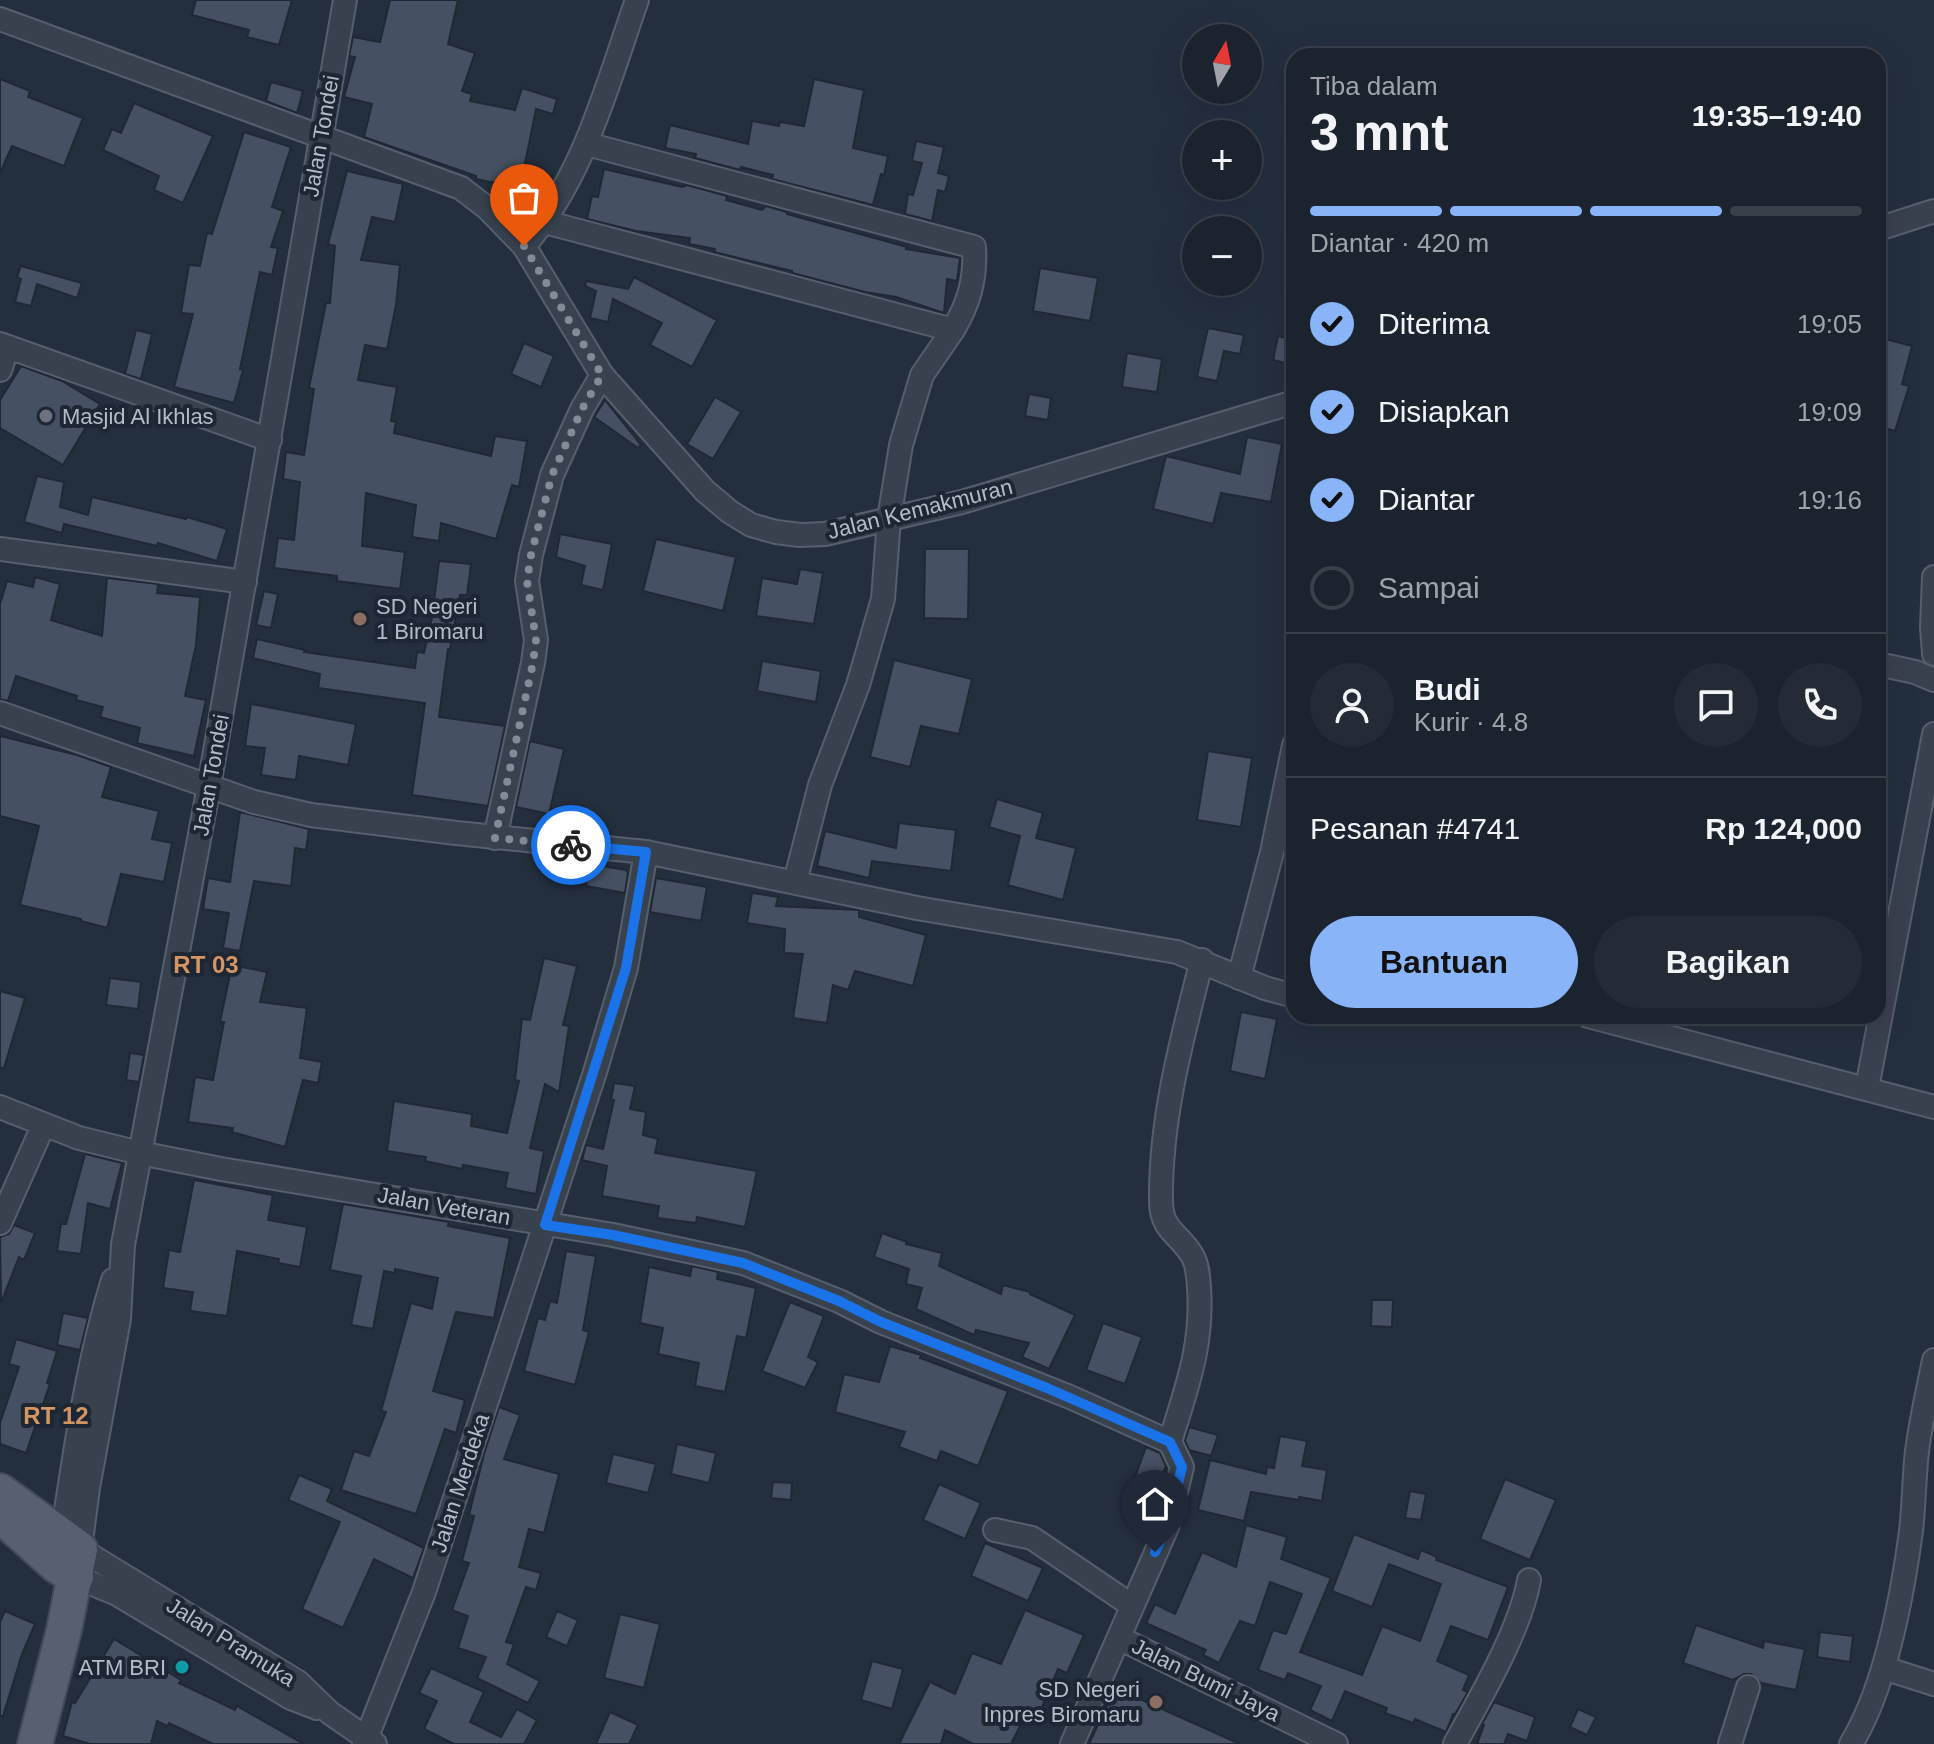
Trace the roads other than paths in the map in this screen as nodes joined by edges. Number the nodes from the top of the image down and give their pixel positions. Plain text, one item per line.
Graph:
1 (345, 0) edge
2 (637, 0) edge
3 (0, 19) edge
4 (320, 137) junction
5 (587, 144) junction
6 (1934, 211) edge
7 (545, 222) junction
8 (1886, 226) edge
9 (524, 246) junction
10 (953, 330) junction
11 (4, 346) edge
12 (0, 370) edge
13 (602, 375) junction
14 (1286, 404) edge
15 (270, 440) junction
16 (889, 519) junction
17 (0, 549) edge
18 (1934, 577) edge
19 (245, 582) junction
20 (1934, 654) edge
21 (1886, 666) edge
22 (1934, 680) edge
23 (0, 713) edge
24 (1934, 734) edge
25 (1286, 784) edge
26 (209, 786) junction
27 (495, 838) junction
28 (646, 852) junction
29 (795, 882) junction
30 (1202, 960) junction
31 (1239, 978) junction
32 (1886, 988) edge
33 (1286, 993) edge
34 (1619, 1024) edge
35 (1879, 1024) edge
36 (1867, 1088) junction
37 (0, 1107) edge
38 (1934, 1107) edge
39 (43, 1126) junction
40 (140, 1153) junction
41 (0, 1223) edge
42 (545, 1225) junction
43 (1934, 1360) edge
44 (1170, 1442) junction
45 (0, 1491) edge
46 (0, 1515) edge
47 (995, 1530) dead end
48 (69, 1557) junction
49 (1529, 1580) dead end
50 (1131, 1605) junction
51 (1119, 1638) junction
52 (1884, 1668) junction
53 (1934, 1684) edge
54 (1748, 1687) dead end
55 (369, 1742) edge
56 (20, 1744) edge
57 (35, 1744) edge
58 (1072, 1744) edge
59 (1336, 1744) edge
60 (1455, 1744) edge
61 (1730, 1744) edge
62 (1851, 1744) edge

1 - 4 street, Jalan Tondei
2 - 5 street
3 - 4 street, Jalan Kemakmuran
4 - 9 street, Jalan Kemakmuran
4 - 15 street, Jalan Tondei
5 - 7 street
5 - 10 street
6 - 8 street
7 - 9 street
7 - 10 street
9 - 13 street, Jalan Kemakmuran
10 - 16 street
11 - 12 street
11 - 15 street
13 - 16 street, Jalan Kemakmuran
13 - 27 street
14 - 16 street, Jalan Kemakmuran
15 - 19 street, Jalan Tondei
16 - 29 street
17 - 19 street
18 - 20 street
19 - 26 street, Jalan Tondei
21 - 22 street
23 - 26 street
24 - 32 street
25 - 31 street
26 - 27 street
26 - 40 street, Jalan Tondei
27 - 28 street
28 - 29 street
28 - 42 street, Jalan Merdeka
29 - 30 street
30 - 31 street
30 - 44 street
31 - 33 street
34 - 36 street
35 - 36 street
36 - 38 street
37 - 39 street, Jalan Veteran
39 - 40 street, Jalan Veteran
39 - 41 street
40 - 42 street, Jalan Veteran
40 - 48 street, Jalan Tondei
42 - 44 street, Jalan Veteran
42 - 55 street, Jalan Merdeka
43 - 52 street
44 - 50 street
45 - 48 main road
46 - 48 main road
47 - 50 street
48 - 55 street, Jalan Pramuka
48 - 56 main road
48 - 57 main road
49 - 60 street
50 - 51 street
51 - 58 street
51 - 59 street, Jalan Bumi Jaya
52 - 53 street
52 - 62 street
54 - 61 street

